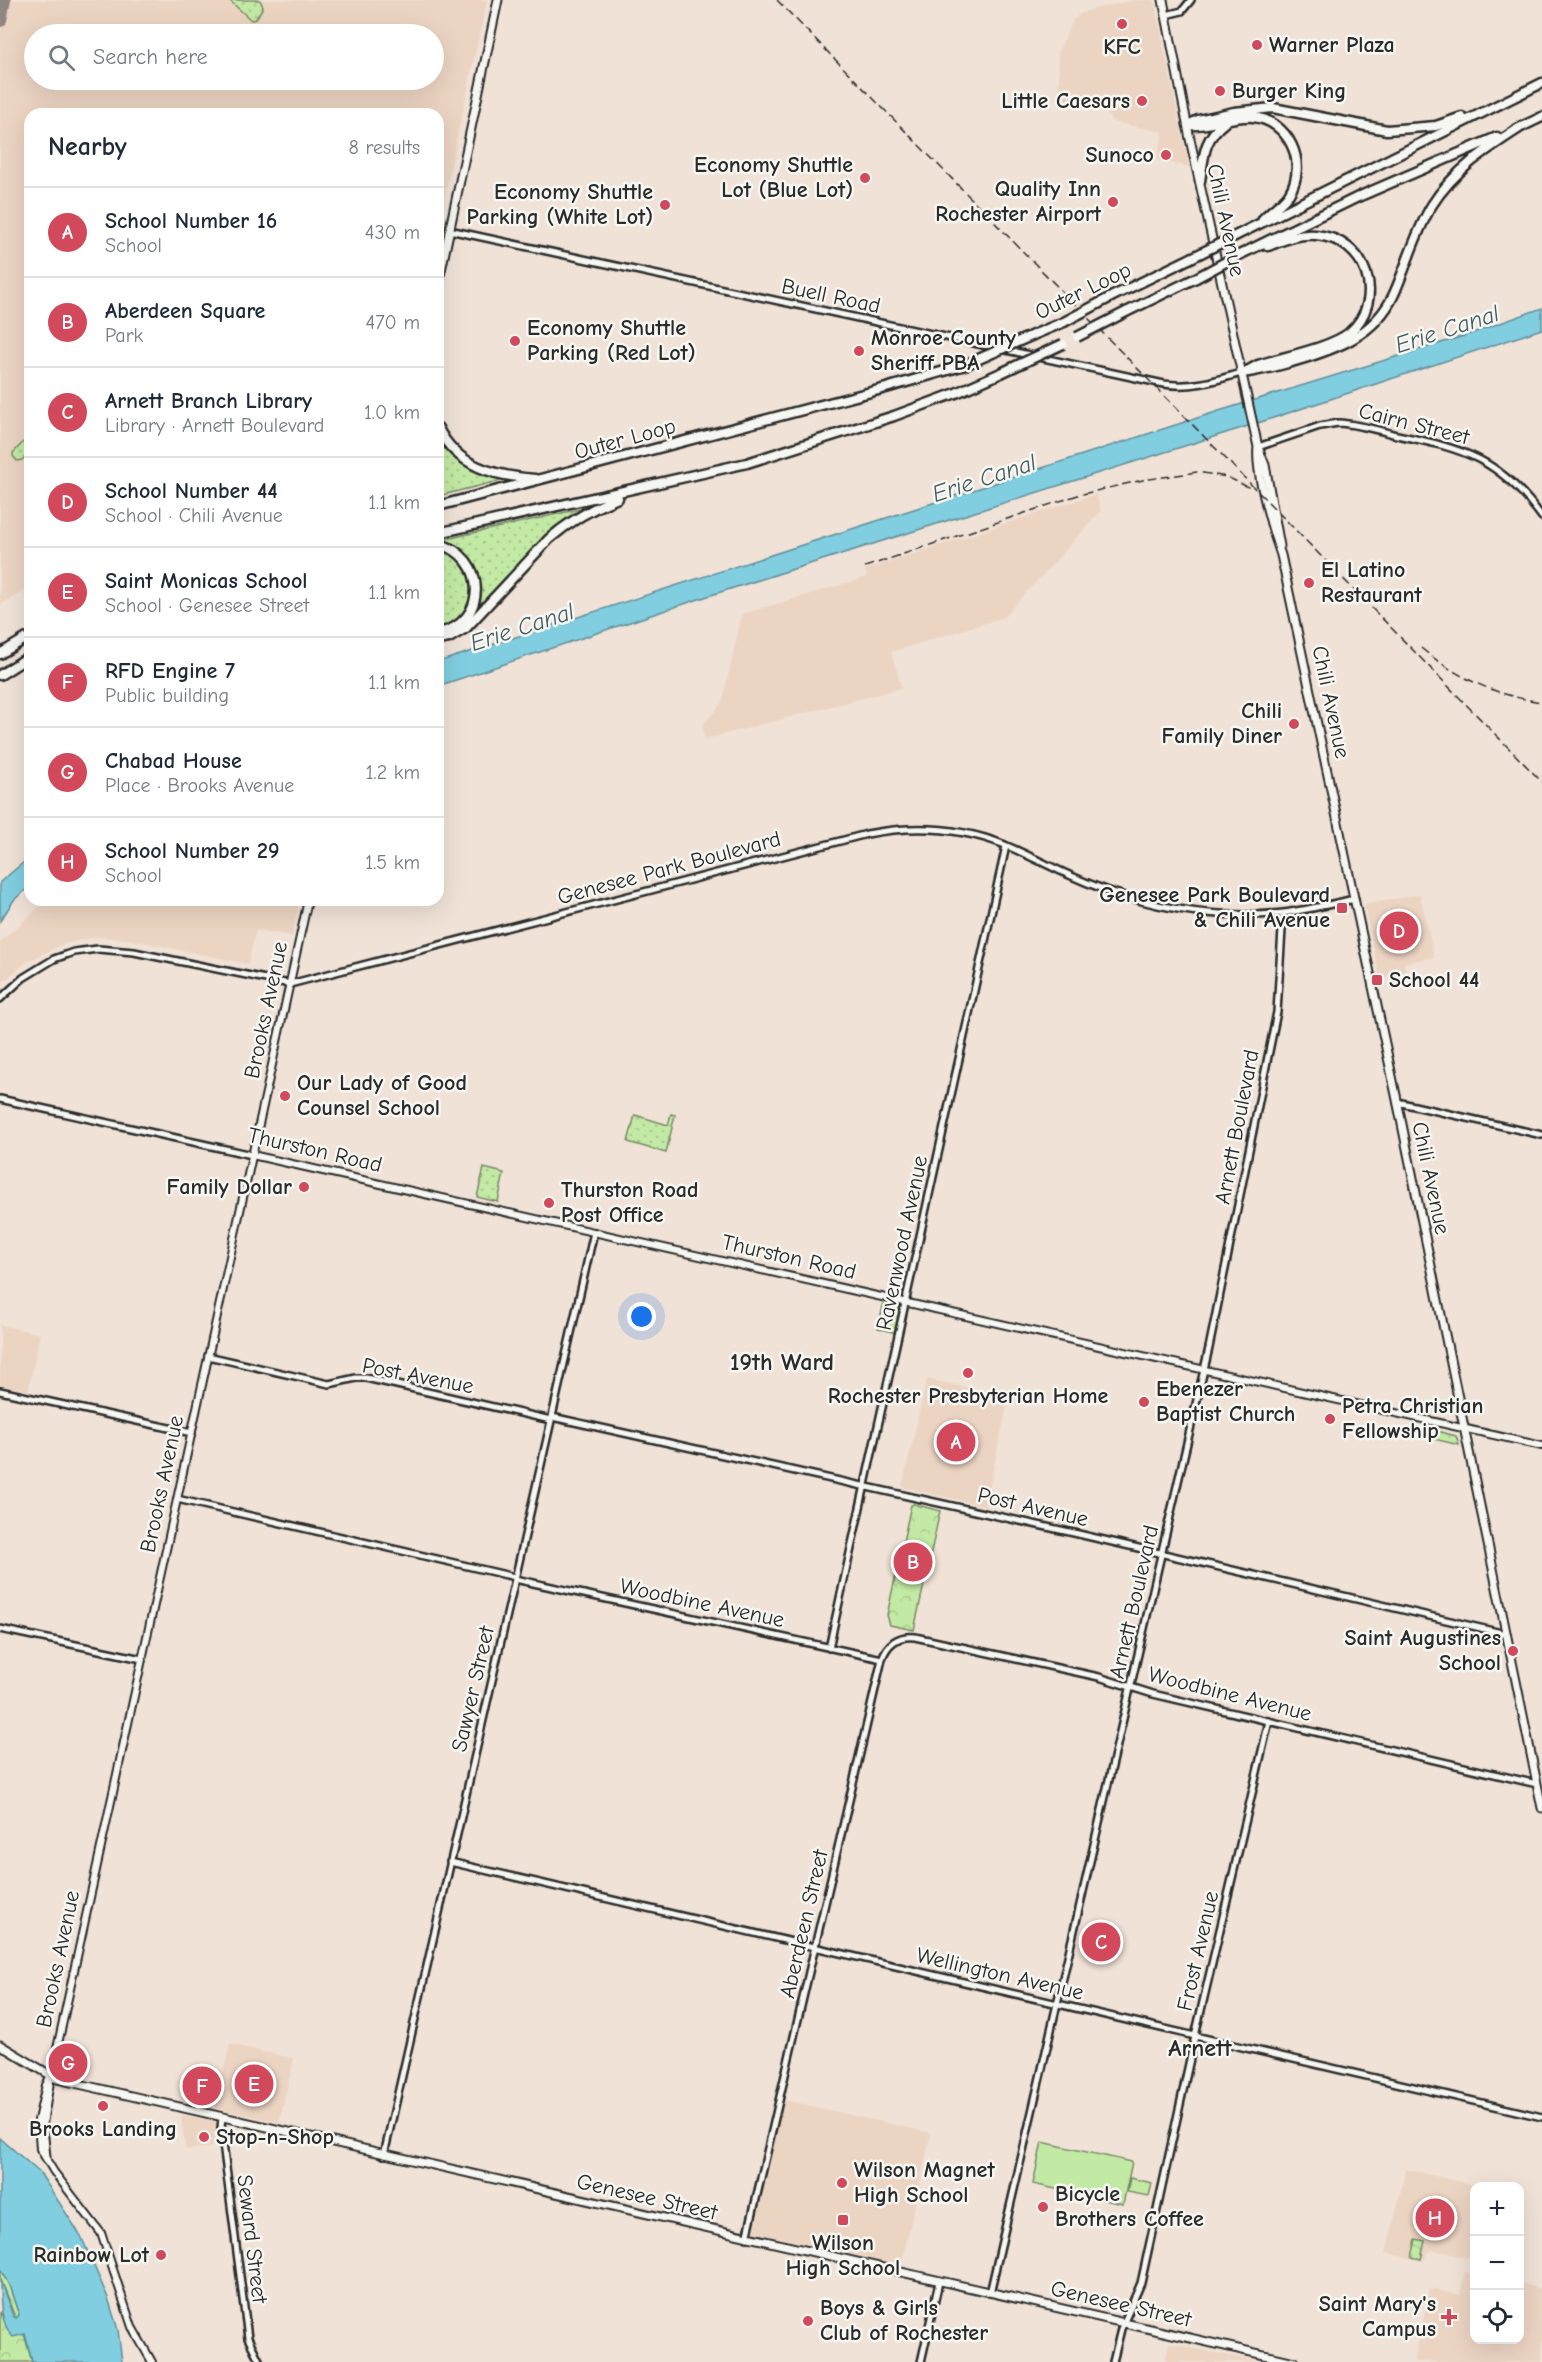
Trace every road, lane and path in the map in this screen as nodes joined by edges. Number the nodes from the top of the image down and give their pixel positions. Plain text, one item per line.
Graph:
1 (498, 0) edge
2 (504, 0) edge
3 (1162, 0) edge
4 (1191, 0) edge
5 (1166, 15) junction
6 (491, 30) junction
7 (1542, 83) edge
8 (1512, 97) junction
9 (1542, 117) edge
10 (1228, 120) junction
11 (1188, 125) junction
12 (1521, 127) junction
13 (1200, 181) junction
14 (1256, 226) junction
15 (449, 230) junction
16 (444, 254) edge
17 (1233, 258) junction
18 (1242, 374) junction
19 (444, 437) edge
20 (1258, 447) junction
21 (541, 479) junction
22 (640, 489) junction
23 (444, 505) edge
24 (1542, 517) edge
25 (444, 532) edge
26 (444, 546) edge
27 (444, 631) edge
28 (444, 639) edge
29 (24, 640) edge
30 (0, 654) edge
31 (24, 660) edge
32 (0, 675) edge
33 (1006, 846) junction
34 (1355, 899) junction
35 (307, 906) edge
36 (1283, 913) junction
37 (290, 984) junction
38 (0, 999) edge
39 (0, 1099) edge
40 (1397, 1102) junction
41 (1542, 1135) edge
42 (252, 1155) junction
43 (594, 1232) junction
44 (905, 1302) junction
45 (208, 1356) junction
46 (1204, 1371) junction
47 (0, 1391) edge
48 (551, 1418) junction
49 (1464, 1430) junction
50 (192, 1433) junction
51 (1542, 1446) edge
52 (865, 1487) junction
53 (177, 1499) junction
54 (1162, 1554) junction
55 (515, 1578) junction
56 (0, 1629) edge
57 (1506, 1634) junction
58 (915, 1637) joint
59 (829, 1648) junction
60 (142, 1659) junction
61 (882, 1659) junction
62 (1131, 1687) junction
63 (1269, 1721) junction
64 (1537, 1784) junction
65 (1542, 1808) edge
66 (450, 1862) junction
67 (816, 1948) junction
68 (1058, 2003) junction
69 (1195, 2036) junction
70 (0, 2045) edge
71 (51, 2076) junction
72 (222, 2117) junction
73 (1542, 2117) edge
74 (384, 2155) junction
75 (747, 2238) junction
76 (939, 2282) junction
77 (990, 2293) junction
78 (1124, 2324) junction
79 (152, 2362) edge
80 (260, 2362) edge
81 (921, 2362) edge
82 (1113, 2362) edge
83 (1295, 2362) edge

1 - 6 main road
2 - 6 main road
3 - 5 main road, Chili Avenue
4 - 5 street
5 - 11 main road, Chili Avenue
6 - 15 main road
7 - 8 highway, Outer Loop
8 - 11 highway
8 - 14 highway, Outer Loop
9 - 12 highway, Outer Loop
10 - 11 highway
10 - 13 highway
10 - 14 highway
11 - 13 main road, Chili Avenue
12 - 17 highway, Outer Loop
12 - 18 highway
13 - 18 main road, Chili Avenue
14 - 21 highway, Outer Loop, bridge
15 - 16 main road
15 - 18 street, Buell Road
17 - 18 highway
17 - 22 highway, Outer Loop, bridge
18 - 20 main road, Chili Avenue
19 - 21 highway
20 - 24 street, Cairn Street
20 - 34 main road, Chili Avenue
21 - 23 highway, Outer Loop
22 - 25 highway, Outer Loop
22 - 28 highway
26 - 27 highway
29 - 30 highway
31 - 32 highway
33 - 36 street, Genesee Park Boulevard
33 - 37 street, Genesee Park Boulevard
33 - 44 street, Ravenwood Avenue
34 - 36 street, Genesee Park Boulevard
34 - 40 main road, Chili Avenue
35 - 37 main road, Brooks Avenue
36 - 46 street, Arnett Boulevard
37 - 38 street, Genesee Park Boulevard
37 - 42 main road, Brooks Avenue
39 - 42 street, Thurston Road
40 - 41 street
40 - 49 main road, Chili Avenue
42 - 43 main road, Thurston Road
42 - 45 main road, Brooks Avenue
43 - 44 main road, Thurston Road
43 - 48 street, Sawyer Street
44 - 46 main road, Thurston Road
44 - 52 street, Ravenwood Avenue
45 - 48 street, Post Avenue
45 - 50 main road, Brooks Avenue
46 - 49 main road, Thurston Road
46 - 54 street, Arnett Boulevard
47 - 50 street
48 - 52 street, Post Avenue
48 - 55 street, Sawyer Street
49 - 51 main road, Thurston Road
49 - 57 main road, Chili Avenue
50 - 53 main road, Brooks Avenue
52 - 54 street, Post Avenue
52 - 59 street, Ravenwood Avenue
53 - 55 street, Woodbine Avenue
53 - 60 main road, Brooks Avenue
54 - 57 street, Post Avenue
54 - 62 street, Arnett Boulevard
55 - 59 street, Woodbine Avenue
55 - 66 street, Sawyer Street
56 - 60 street
57 - 64 main road, Chili Avenue
58 - 61 street, Aberdeen Street
58 - 62 street, Woodbine Avenue
59 - 61 street, Woodbine Avenue
60 - 71 main road, Brooks Avenue
61 - 67 street, Aberdeen Street
62 - 63 street, Woodbine Avenue
62 - 68 street, Arnett Boulevard
63 - 64 street, Woodbine Avenue
63 - 69 street, Frost Avenue
64 - 65 main road, Chili Avenue
66 - 67 street, Wellington Avenue
66 - 74 street, Sawyer Street
67 - 68 street, Wellington Avenue
67 - 75 street, Aberdeen Street
68 - 69 street, Wellington Avenue
68 - 77 street, Arnett Boulevard
69 - 73 street, Wellington Avenue
69 - 78 street, Frost Avenue
70 - 71 main road, Genesee Street
71 - 72 main road, Genesee Street
71 - 79 main road, Brooks Avenue
72 - 74 main road, Genesee Street
72 - 80 street, Seward Street
74 - 75 main road, Genesee Street
75 - 76 main road, Genesee Street
76 - 77 main road, Genesee Street
76 - 81 street
77 - 78 main road, Genesee Street
78 - 82 street, Frost Avenue
78 - 83 main road, Genesee Street

